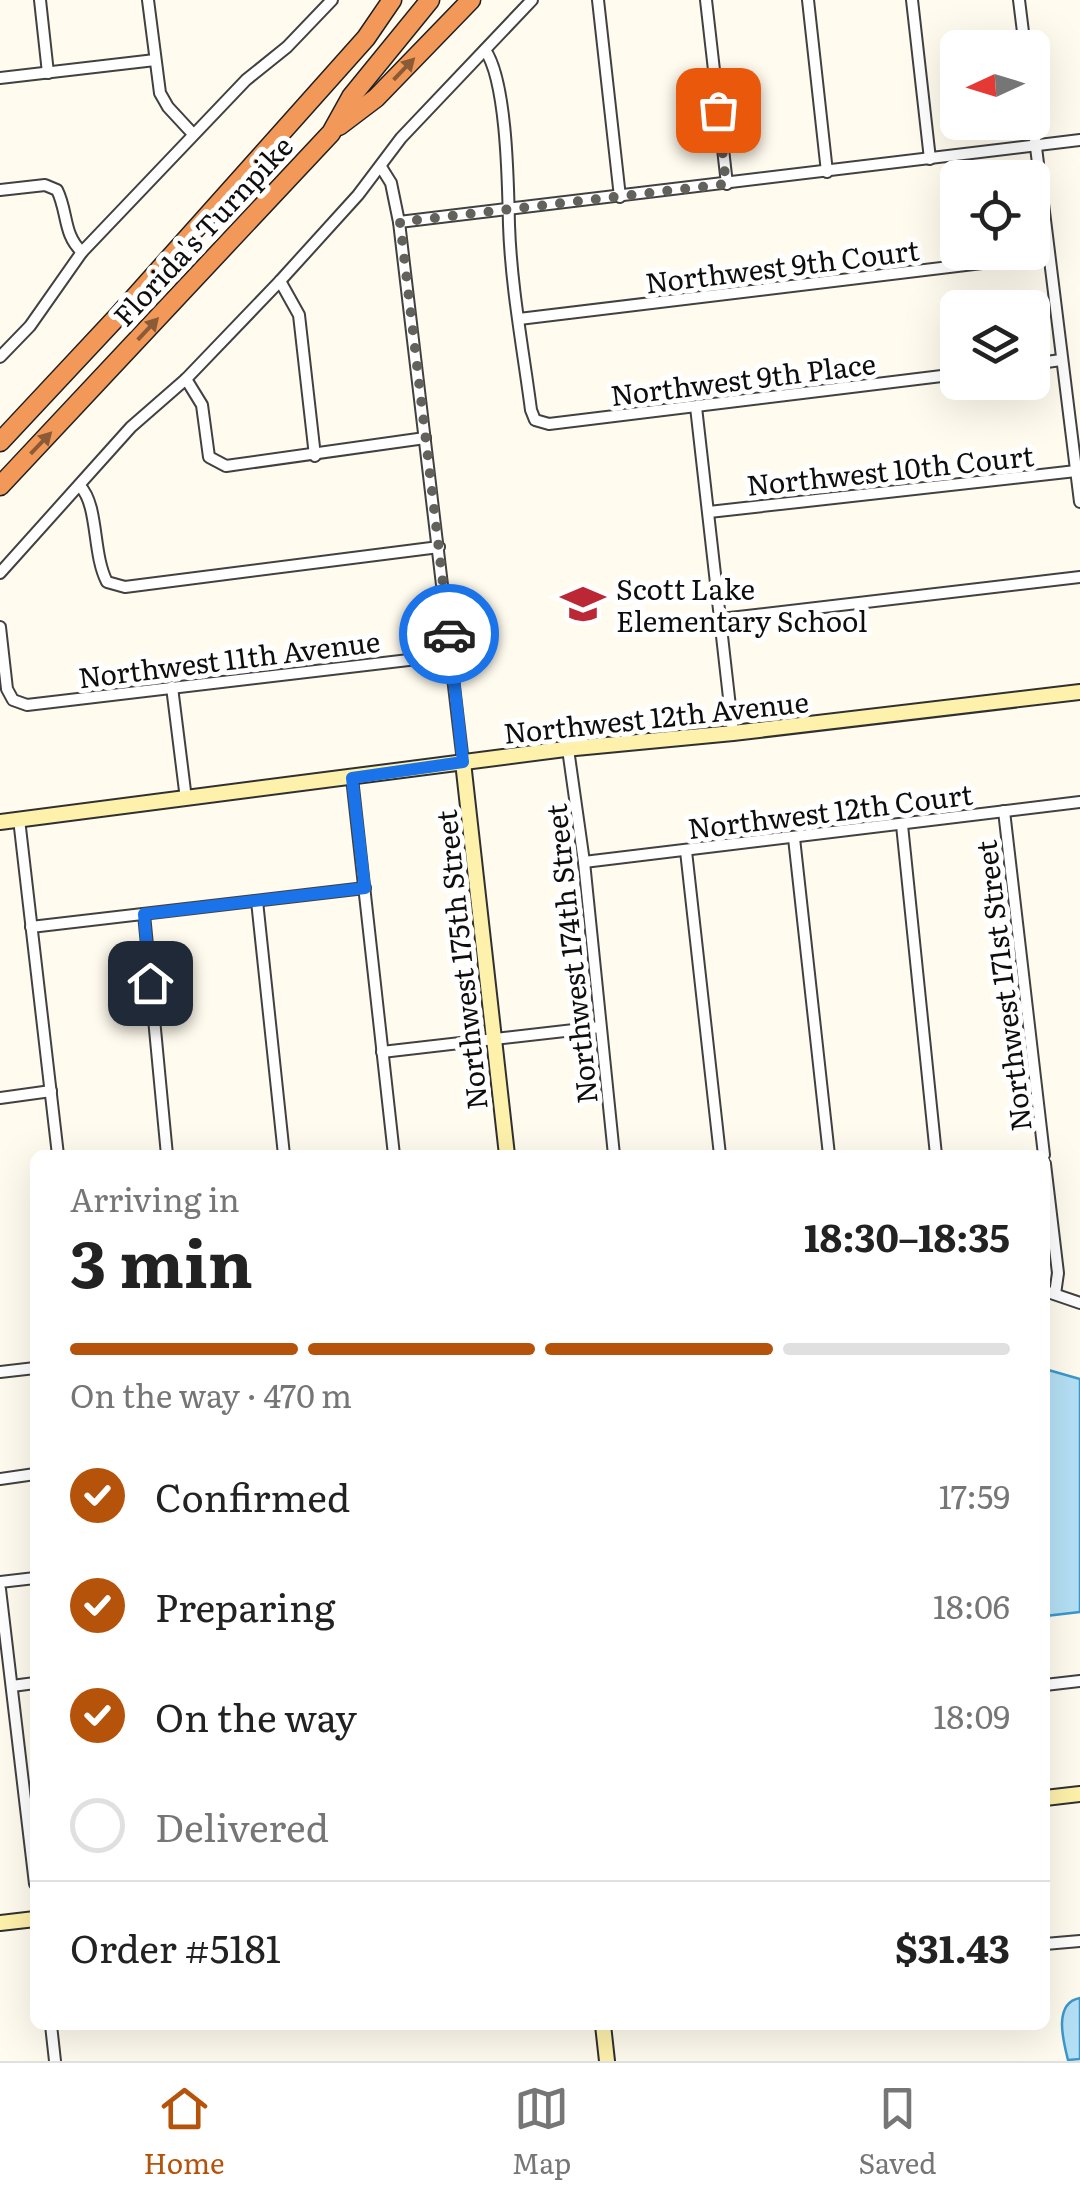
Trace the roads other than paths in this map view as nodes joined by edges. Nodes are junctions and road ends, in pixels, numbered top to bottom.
1 (40, 0) edge
2 (148, 0) edge
3 (332, 0) edge
4 (392, 0) edge
5 (402, 0) edge
6 (430, 0) edge
7 (471, 0) edge
8 (532, 0) edge
9 (598, 0) edge
10 (706, 0) edge
11 (808, 0) edge
12 (912, 0) edge
13 (1019, 0) edge
14 (1023, 30) edge
15 (366, 38) junction
16 (484, 50) junction
17 (155, 60) junction
18 (48, 73) junction
19 (0, 78) edge
20 (330, 132) junction
21 (193, 134) junction
22 (1035, 140) edge
23 (1080, 140) edge
24 (1036, 146) junction
25 (930, 159) junction
26 (1038, 160) edge
27 (382, 167) junction
28 (827, 172) junction
29 (726, 184) junction
30 (0, 190) edge
31 (620, 197) junction
32 (510, 210) junction
33 (400, 222) junction
34 (82, 252) junction
35 (1050, 263) edge
36 (940, 268) edge
37 (280, 282) junction
38 (520, 319) junction
39 (0, 357) edge
40 (1062, 360) junction
41 (1050, 362) edge
42 (940, 376) edge
43 (186, 379) junction
44 (696, 407) junction
45 (425, 438) junction
46 (0, 442) edge
47 (315, 456) junction
48 (1076, 470) junction
49 (0, 486) edge
50 (80, 486) junction
51 (1080, 502) edge
52 (709, 512) junction
53 (439, 547) junction
54 (0, 573) edge
55 (1080, 577) edge
56 (722, 620) junction
57 (0, 627) edge
58 (451, 654) junction
59 (172, 687) junction
60 (1080, 692) edge
61 (733, 734) junction
62 (568, 748) junction
63 (463, 762) junction
64 (352, 778) junction
65 (186, 799) junction
66 (1080, 802) edge
67 (1004, 811) junction
68 (19, 819) junction
69 (0, 822) edge
70 (902, 824) junction
71 (794, 838) junction
72 (686, 850) junction
73 (584, 862) junction
74 (365, 888) junction
75 (257, 901) junction
76 (144, 914) junction
77 (31, 928) junction
78 (600, 1027) junction
79 (496, 1040) junction
80 (382, 1052) junction
81 (51, 1091) junction
82 (0, 1098) edge
83 (57, 1150) edge
84 (167, 1150) edge
85 (283, 1150) edge
86 (393, 1150) edge
87 (507, 1150) edge
88 (613, 1150) edge
89 (719, 1150) edge
90 (829, 1150) edge
91 (935, 1150) edge
92 (1043, 1150) edge
93 (1050, 1206) edge
94 (1050, 1293) edge
95 (1080, 1303) edge
96 (30, 1369) edge
97 (0, 1372) edge
98 (30, 1475) edge
99 (0, 1478) edge
100 (30, 1579) edge
101 (0, 1586) edge
102 (3, 1646) edge
103 (1080, 1681) edge
104 (30, 1684) edge
105 (1050, 1684) edge
106 (12, 1686) junction
107 (1080, 1794) edge
108 (1050, 1797) edge
109 (30, 1841) edge
110 (30, 1919) edge
111 (0, 1922) edge
112 (1080, 1941) edge
113 (1050, 1944) edge
114 (52, 2030) edge
115 (604, 2030) edge
116 (55, 2061) edge
117 (607, 2061) edge

1 - 18 street
2 - 17 street
3 - 21 street
4 - 15 highway, Florida's Turnpike
5 - 15 highway
6 - 20 highway, Florida's Turnpike
20 -> 7 highway
8 - 16 street
9 - 31 street
10 - 29 street
11 - 28 street
12 - 25 street
13 - 14 street
15 - 46 highway, Florida's Turnpike
16 - 27 street
16 - 32 street
17 - 18 street
17 - 21 street
18 - 19 street
49 -> 20 highway, Florida's Turnpike
21 - 34 street
22 - 24 street
23 - 24 street
24 - 25 street
24 - 26 street
25 - 28 street
27 - 33 street, Northwest 175th Street
27 - 37 street
28 - 29 street
29 - 31 street
30 - 34 street
31 - 32 street
32 - 33 street
32 - 38 street
33 - 45 street, Northwest 175th Street
34 - 39 street
35 - 40 street
36 - 38 street, Northwest 9th Court
37 - 43 street
37 - 47 street
38 - 44 street, Northwest 9th Place
40 - 41 street
40 - 48 street
42 - 44 street, Northwest 9th Place
43 - 47 street
43 - 50 street
44 - 52 street
45 - 47 street
45 - 53 street, Northwest 175th Street
48 - 51 street
48 - 52 street, Northwest 10th Court
50 - 53 street
50 - 54 street
52 - 56 street
53 - 58 street, Northwest 175th Street
55 - 56 street
56 - 61 street
57 - 59 street, Northwest 11th Avenue
58 - 59 street, Northwest 11th Avenue
58 - 63 street, Northwest 175th Street
59 - 65 street
60 - 61 street, Northwest 12th Avenue
61 - 62 street, Northwest 12th Avenue
62 - 63 street, Northwest 12th Avenue
62 - 73 street, Northwest 174th Street
63 - 64 street, Northwest 12th Avenue
63 - 79 street, Northwest 175th Street
64 - 65 street, Northwest 12th Avenue
64 - 74 street
65 - 68 street, Northwest 12th Avenue
66 - 67 street, Northwest 12th Court
67 - 70 street, Northwest 12th Court
67 - 92 street, Northwest 171st Street
68 - 69 street, Northwest 12th Avenue
68 - 77 street
70 - 71 street, Northwest 12th Court
70 - 91 street
71 - 72 street, Northwest 12th Court
71 - 90 street
72 - 73 street, Northwest 12th Court
72 - 89 street
73 - 78 street, Northwest 174th Street
74 - 75 street
74 - 80 street
75 - 76 street
75 - 85 street
76 - 77 street
76 - 84 street
77 - 81 street
78 - 79 street
78 - 88 street, Northwest 174th Street
79 - 80 street
79 - 87 street, Northwest 175th Street
80 - 86 street
81 - 82 street
81 - 83 street
93 - 94 street, Northwest 171st Street
94 - 95 street
96 - 97 street
98 - 99 street
100 - 101 street
101 - 102 street
102 - 106 street
103 - 105 street
104 - 106 street
106 - 109 street
107 - 108 street
110 - 111 street
112 - 113 street
114 - 116 street
115 - 117 street

